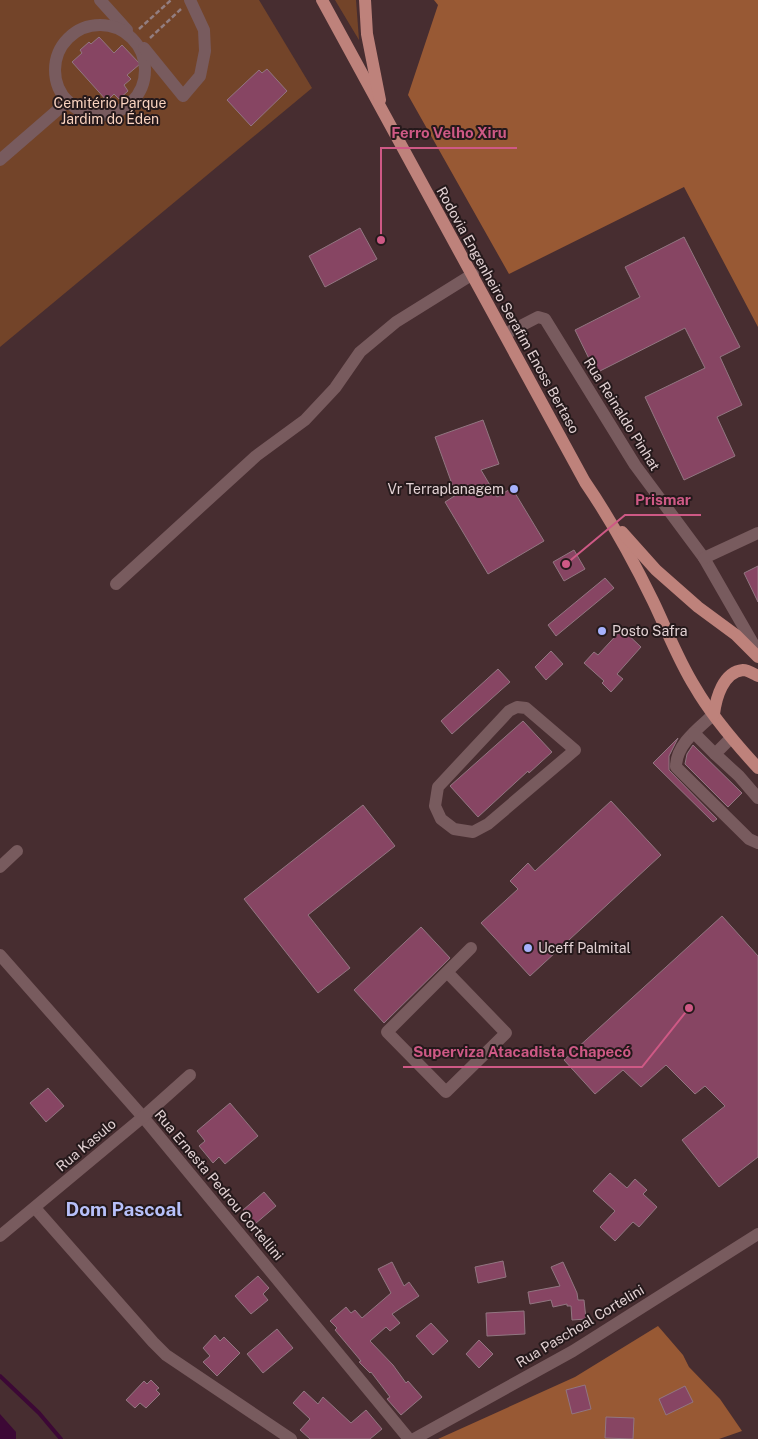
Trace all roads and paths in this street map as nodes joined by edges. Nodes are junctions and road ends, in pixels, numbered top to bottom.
1 (100, 0) edge
2 (171, 0) edge
3 (190, 0) edge
4 (322, 0) edge
5 (365, 0) edge
6 (136, 40) junction
7 (68, 102) junction
8 (384, 117) junction
9 (0, 160) edge
10 (472, 274) junction
11 (505, 334) junction
12 (608, 517) junction
13 (758, 533) edge
14 (704, 558) junction
15 (116, 584) dead end
16 (758, 652) edge
17 (758, 657) edge
18 (758, 676) edge
19 (714, 714) junction
20 (694, 733) junction
21 (731, 738) junction
22 (575, 750) joint
23 (715, 754) junction
24 (758, 768) edge
25 (758, 798) edge
26 (758, 843) edge
27 (17, 851) dead end
28 (0, 867) edge
29 (471, 948) dead end
30 (0, 955) edge
31 (447, 972) junction
32 (190, 1075) dead end
33 (143, 1117) junction
34 (35, 1208) junction
35 (758, 1234) edge
36 (0, 1236) edge
37 (291, 1439) edge
38 (409, 1439) edge
39 (414, 1439) edge

1 - 6 street
2 - 6 path
3 - 6 path
3 - 6 street
4 - 8 main road, Rodovia Engenheiro Serafim Enoss Bertaso
5 - 8 main road, Rodovia Engenheiro Serafim Enoss Bertaso
6 - 7 street
6 - 7 street
7 - 9 street
8 - 10 main road, Rodovia Engenheiro Serafim Enoss Bertaso
10 - 11 main road, Rodovia Engenheiro Serafim Enoss Bertaso
10 - 15 street
11 - 12 main road, Rodovia Engenheiro Serafim Enoss Bertaso
11 - 14 street, Rua Reinaldo Pinhat
12 - 17 main road, Rodovia Engenheiro Serafim Enoss Bertaso
12 - 19 main road, Rodovia Engenheiro Serafim Enoss Bertaso
13 - 14 street
14 - 16 street, Rua Reinaldo Pinhat
18 - 19 main road
19 - 20 street
19 - 21 main road, Rodovia Engenheiro Serafim Enoss Bertaso
20 - 23 street
20 - 26 street
21 - 23 street
21 - 24 main road, Rodovia Engenheiro Serafim Enoss Bertaso
22 - 22 street
23 - 25 street
27 - 28 street
29 - 31 street
30 - 33 street, Rua Ernesta Pedrou Cortellini
31 - 31 street
32 - 33 street, Rua Kasulo
33 - 34 street, Rua Kasulo
33 - 38 street, Rua Ernesta Pedrou Cortellini
34 - 36 street, Rua Kasulo
34 - 37 street
35 - 39 street, Rua Paschoal Cortelini

